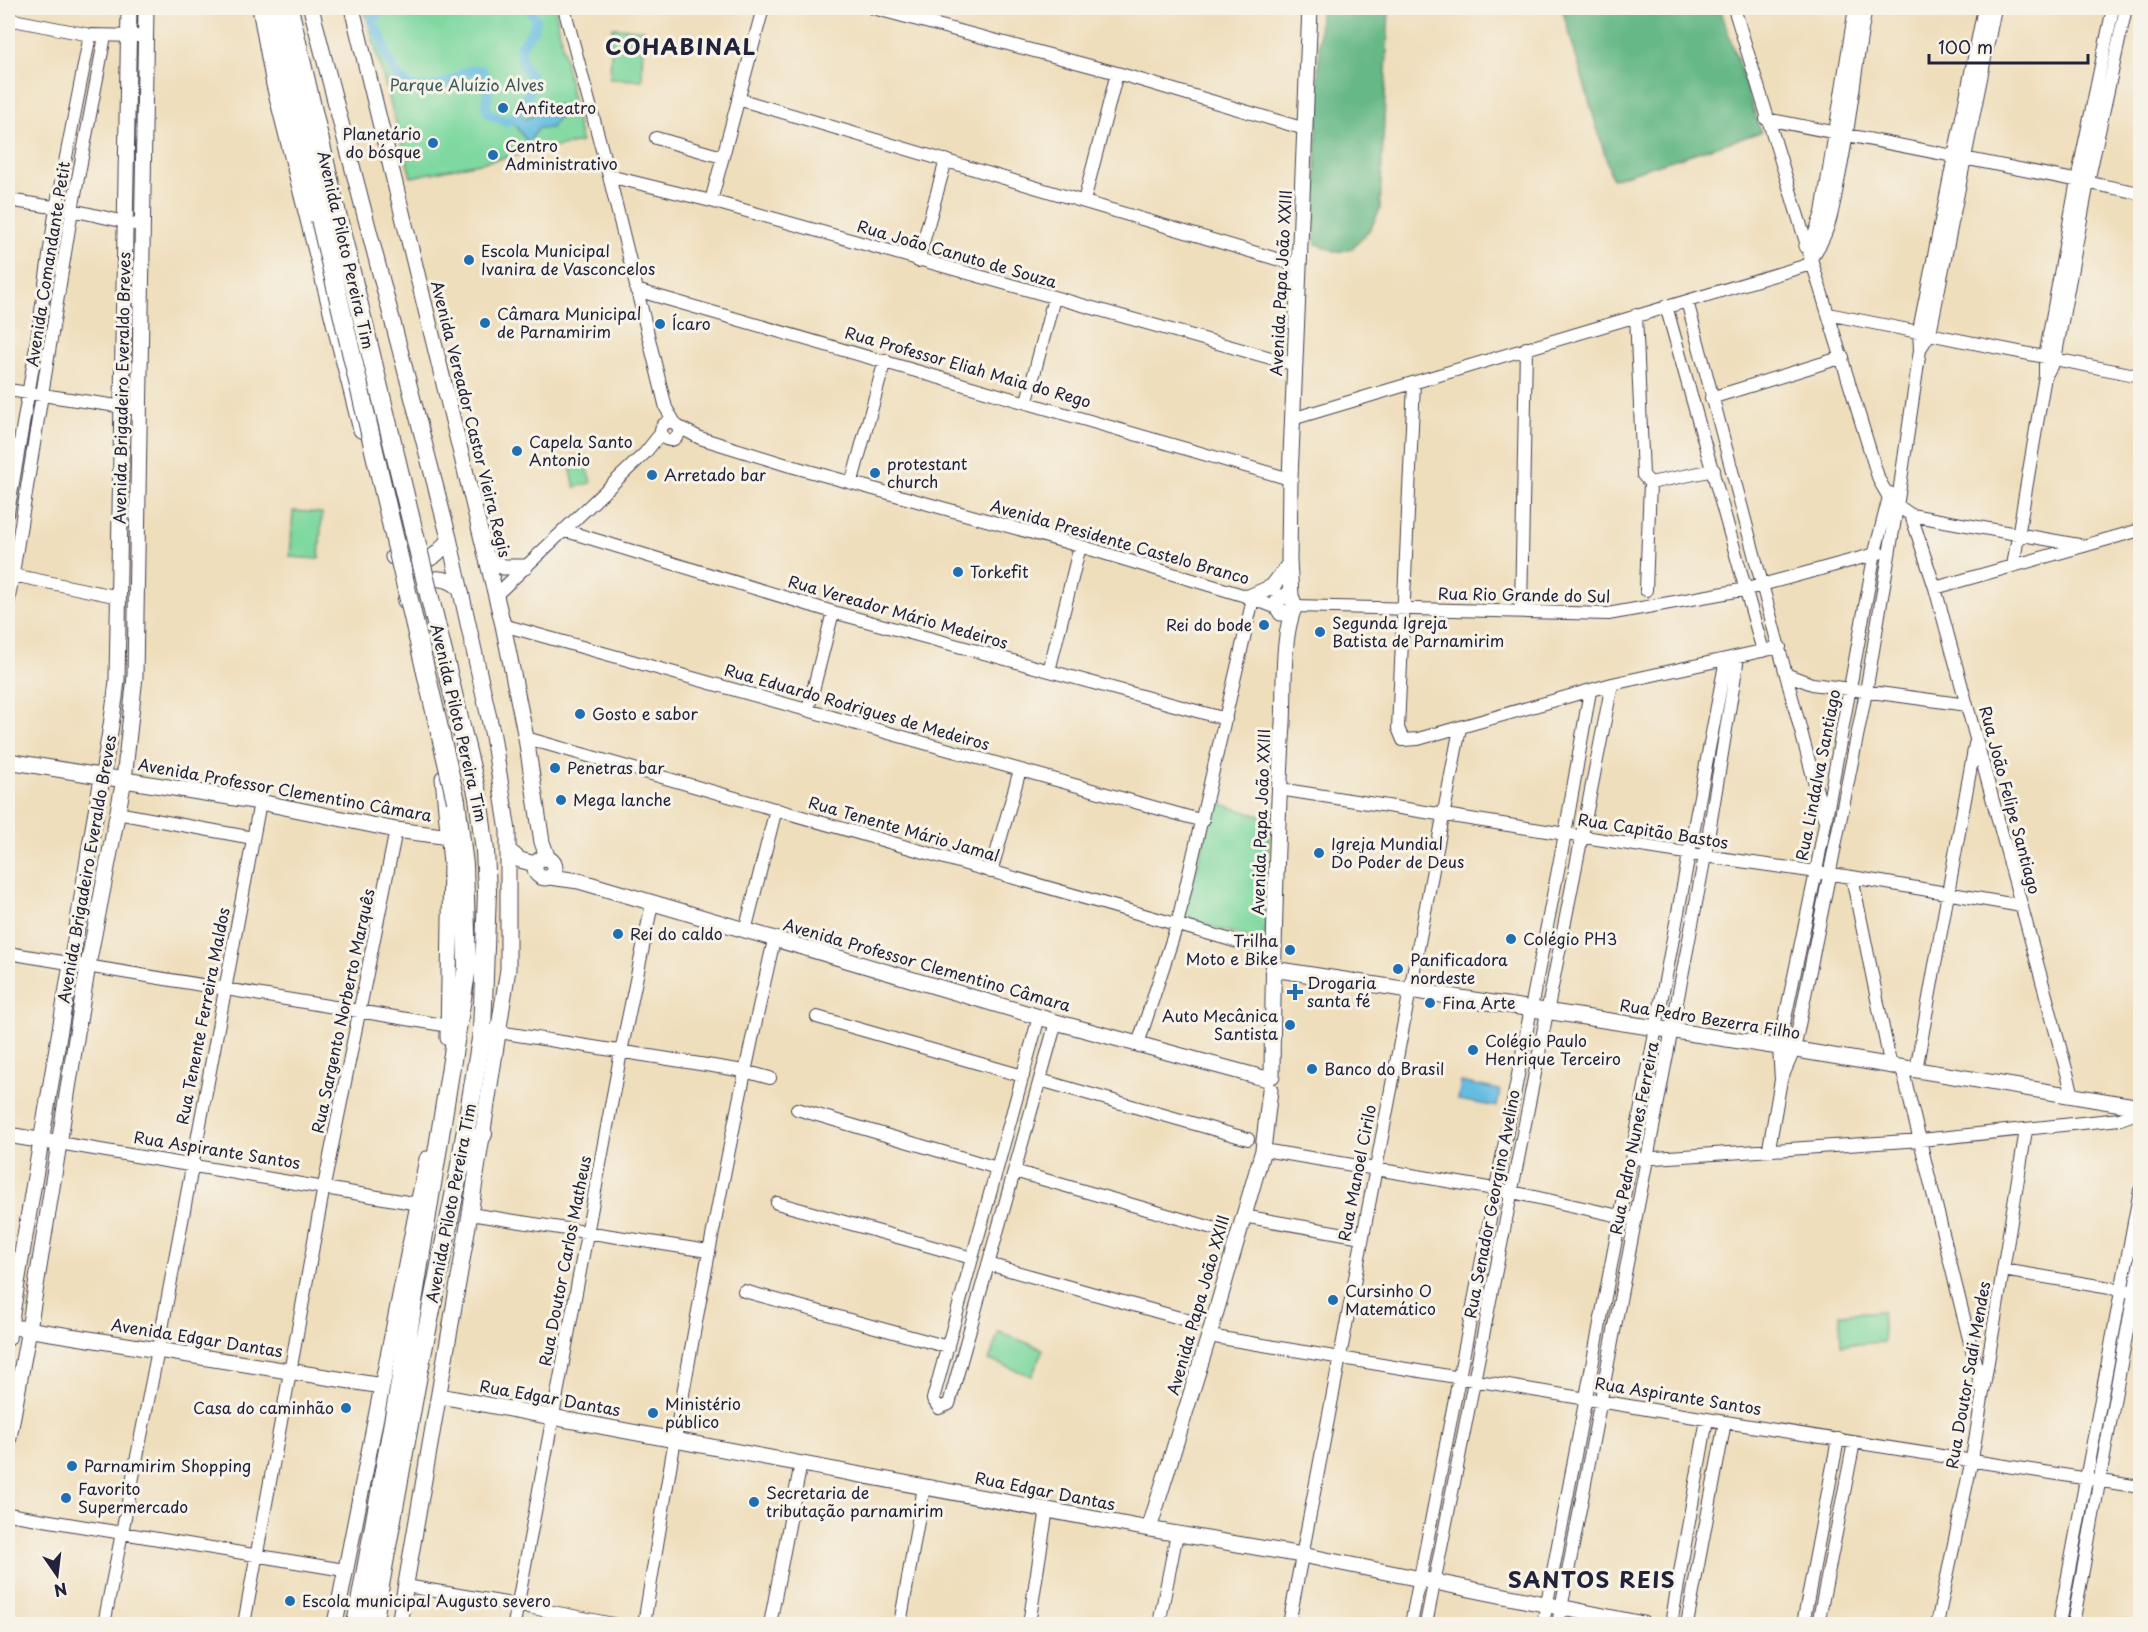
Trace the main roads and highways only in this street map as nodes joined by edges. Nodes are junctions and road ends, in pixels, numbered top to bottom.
1 (129, 8) edge
2 (146, 8) edge
3 (260, 8) edge
4 (271, 8) edge
5 (289, 8) edge
6 (311, 8) edge
7 (352, 8) edge
8 (1310, 8) edge
9 (329, 216) junction
10 (449, 538) junction
11 (486, 556) junction
12 (393, 557) junction
13 (1288, 564) junction
14 (525, 567) road end
15 (460, 588) junction
16 (1251, 598) road end
17 (405, 602) junction
18 (8, 761) edge
19 (101, 777) junction
20 (124, 780) junction
21 (450, 837) junction
22 (508, 850) junction
23 (544, 866) junction
24 (508, 897) junction
25 (1273, 969) junction
26 (1270, 1081) junction
27 (2140, 1107) edge
28 (483, 1134) junction
29 (8, 1135) edge
30 (41, 1140) junction
31 (59, 1143) junction
32 (459, 1171) junction
33 (29, 1329) junction
34 (8, 1330) edge
35 (382, 1386) junction
36 (440, 1396) junction
37 (8, 1443) edge
38 (1149, 1529) junction
39 (335, 1624) edge
40 (356, 1624) edge
41 (373, 1624) edge
42 (399, 1624) edge
43 (1643, 1624) edge

1 - 19 main road, Avenida Brigadeiro Everaldo Breves
2 - 20 main road, Avenida Brigadeiro Everaldo Breves
3 - 12 main road
4 - 9 highway, Avenida Piloto Pereira Tim
5 - 9 highway, Avenida Piloto Pereira Tim
6 - 10 main road
7 - 11 main road, Avenida Vereador Castor Vieira Regis
8 - 13 main road, Avenida Papa João XXIII
9 - 32 highway, Avenida Piloto Pereira Tim, bridge
9 - 40 highway, Avenida Piloto Pereira Tim, bridge
10 - 12 main road
10 - 15 main road
11 - 14 main road
11 - 23 main road, Avenida Vereador Castor Vieira Regis
12 - 17 main road
13 - 16 main road
13 - 25 main road, Avenida Papa João XXIII
15 - 17 main road
15 - 22 main road
17 - 21 main road
18 - 19 main road, Avenida Professor Clementino Câmara
19 - 20 main road, Avenida Professor Clementino Câmara
19 - 30 main road, Avenida Brigadeiro Everaldo Breves
20 - 21 main road, Avenida Professor Clementino Câmara
20 - 31 main road, Avenida Brigadeiro Everaldo Breves
21 - 35 main road
22 - 23 main road, Avenida Professor Clementino Câmara
22 - 24 main road
23 - 24 main road
23 - 26 main road, Avenida Professor Clementino Câmara
24 - 28 main road
25 - 26 main road, Avenida Papa João XXIII
25 - 27 main road, Rua Pedro Bezerra Filho
26 - 38 main road, Avenida Papa João XXIII
28 - 32 highway
28 - 36 main road
29 - 30 main road, Rua Aspirante Santos
30 - 31 main road, Rua Aspirante Santos
30 - 34 main road, Avenida Brigadeiro Everaldo Breves
31 - 33 main road, Avenida Brigadeiro Everaldo Breves
32 - 41 highway, Avenida Piloto Pereira Tim
33 - 34 main road, Avenida Edgar Dantas
33 - 35 main road, Avenida Edgar Dantas
33 - 37 main road, Avenida Brigadeiro Everaldo Breves
35 - 39 main road
36 - 38 main road, Rua Edgar Dantas
36 - 42 main road
38 - 43 main road, Rua Edgar Dantas

